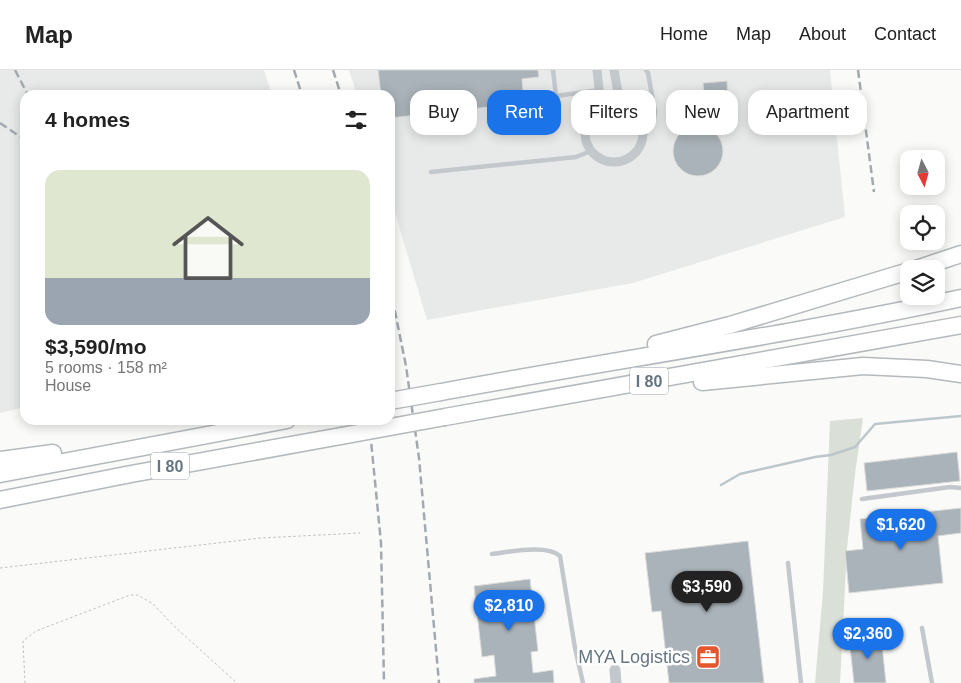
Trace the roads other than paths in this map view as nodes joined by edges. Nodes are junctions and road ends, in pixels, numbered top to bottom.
1 (553, 70) edge
2 (597, 70) edge
3 (614, 70) edge
4 (646, 70) edge
5 (599, 90) edge
6 (618, 90) edge
7 (651, 90) edge
8 (571, 94) edge
9 (585, 135) edge
10 (643, 135) edge
11 (591, 151) junction
12 (431, 172) dead end
13 (961, 254) edge
14 (943, 260) edge
15 (900, 274) edge
16 (961, 298) edge
17 (961, 325) edge
18 (546, 372) junction
19 (961, 374) edge
20 (395, 400) edge
21 (482, 411) junction
22 (249, 425) edge
23 (259, 425) edge
24 (0, 460) edge
25 (0, 474) edge
26 (961, 488) edge
27 (862, 499) dead end
28 (0, 500) edge
29 (492, 554) dead end
30 (788, 563) dead end
31 (922, 628) dead end
32 (615, 670) dead end
33 (583, 683) edge
34 (616, 683) edge
35 (801, 683) edge
36 (932, 683) edge

1 - 8 lane
2 - 5 street
3 - 6 street
4 - 7 lane
9 - 11 street
10 - 11 street
11 - 12 lane
13 - 14 highway
15 - 18 highway
16 - 18 highway, I 80
17 - 21 highway, I 80
18 - 20 highway, I 80, bridge
19 - 21 highway
21 - 28 highway, I 80, bridge
22 - 24 highway
23 - 25 highway, I 80
26 - 27 lane
29 - 33 lane
30 - 35 lane
31 - 36 lane
32 - 34 street

